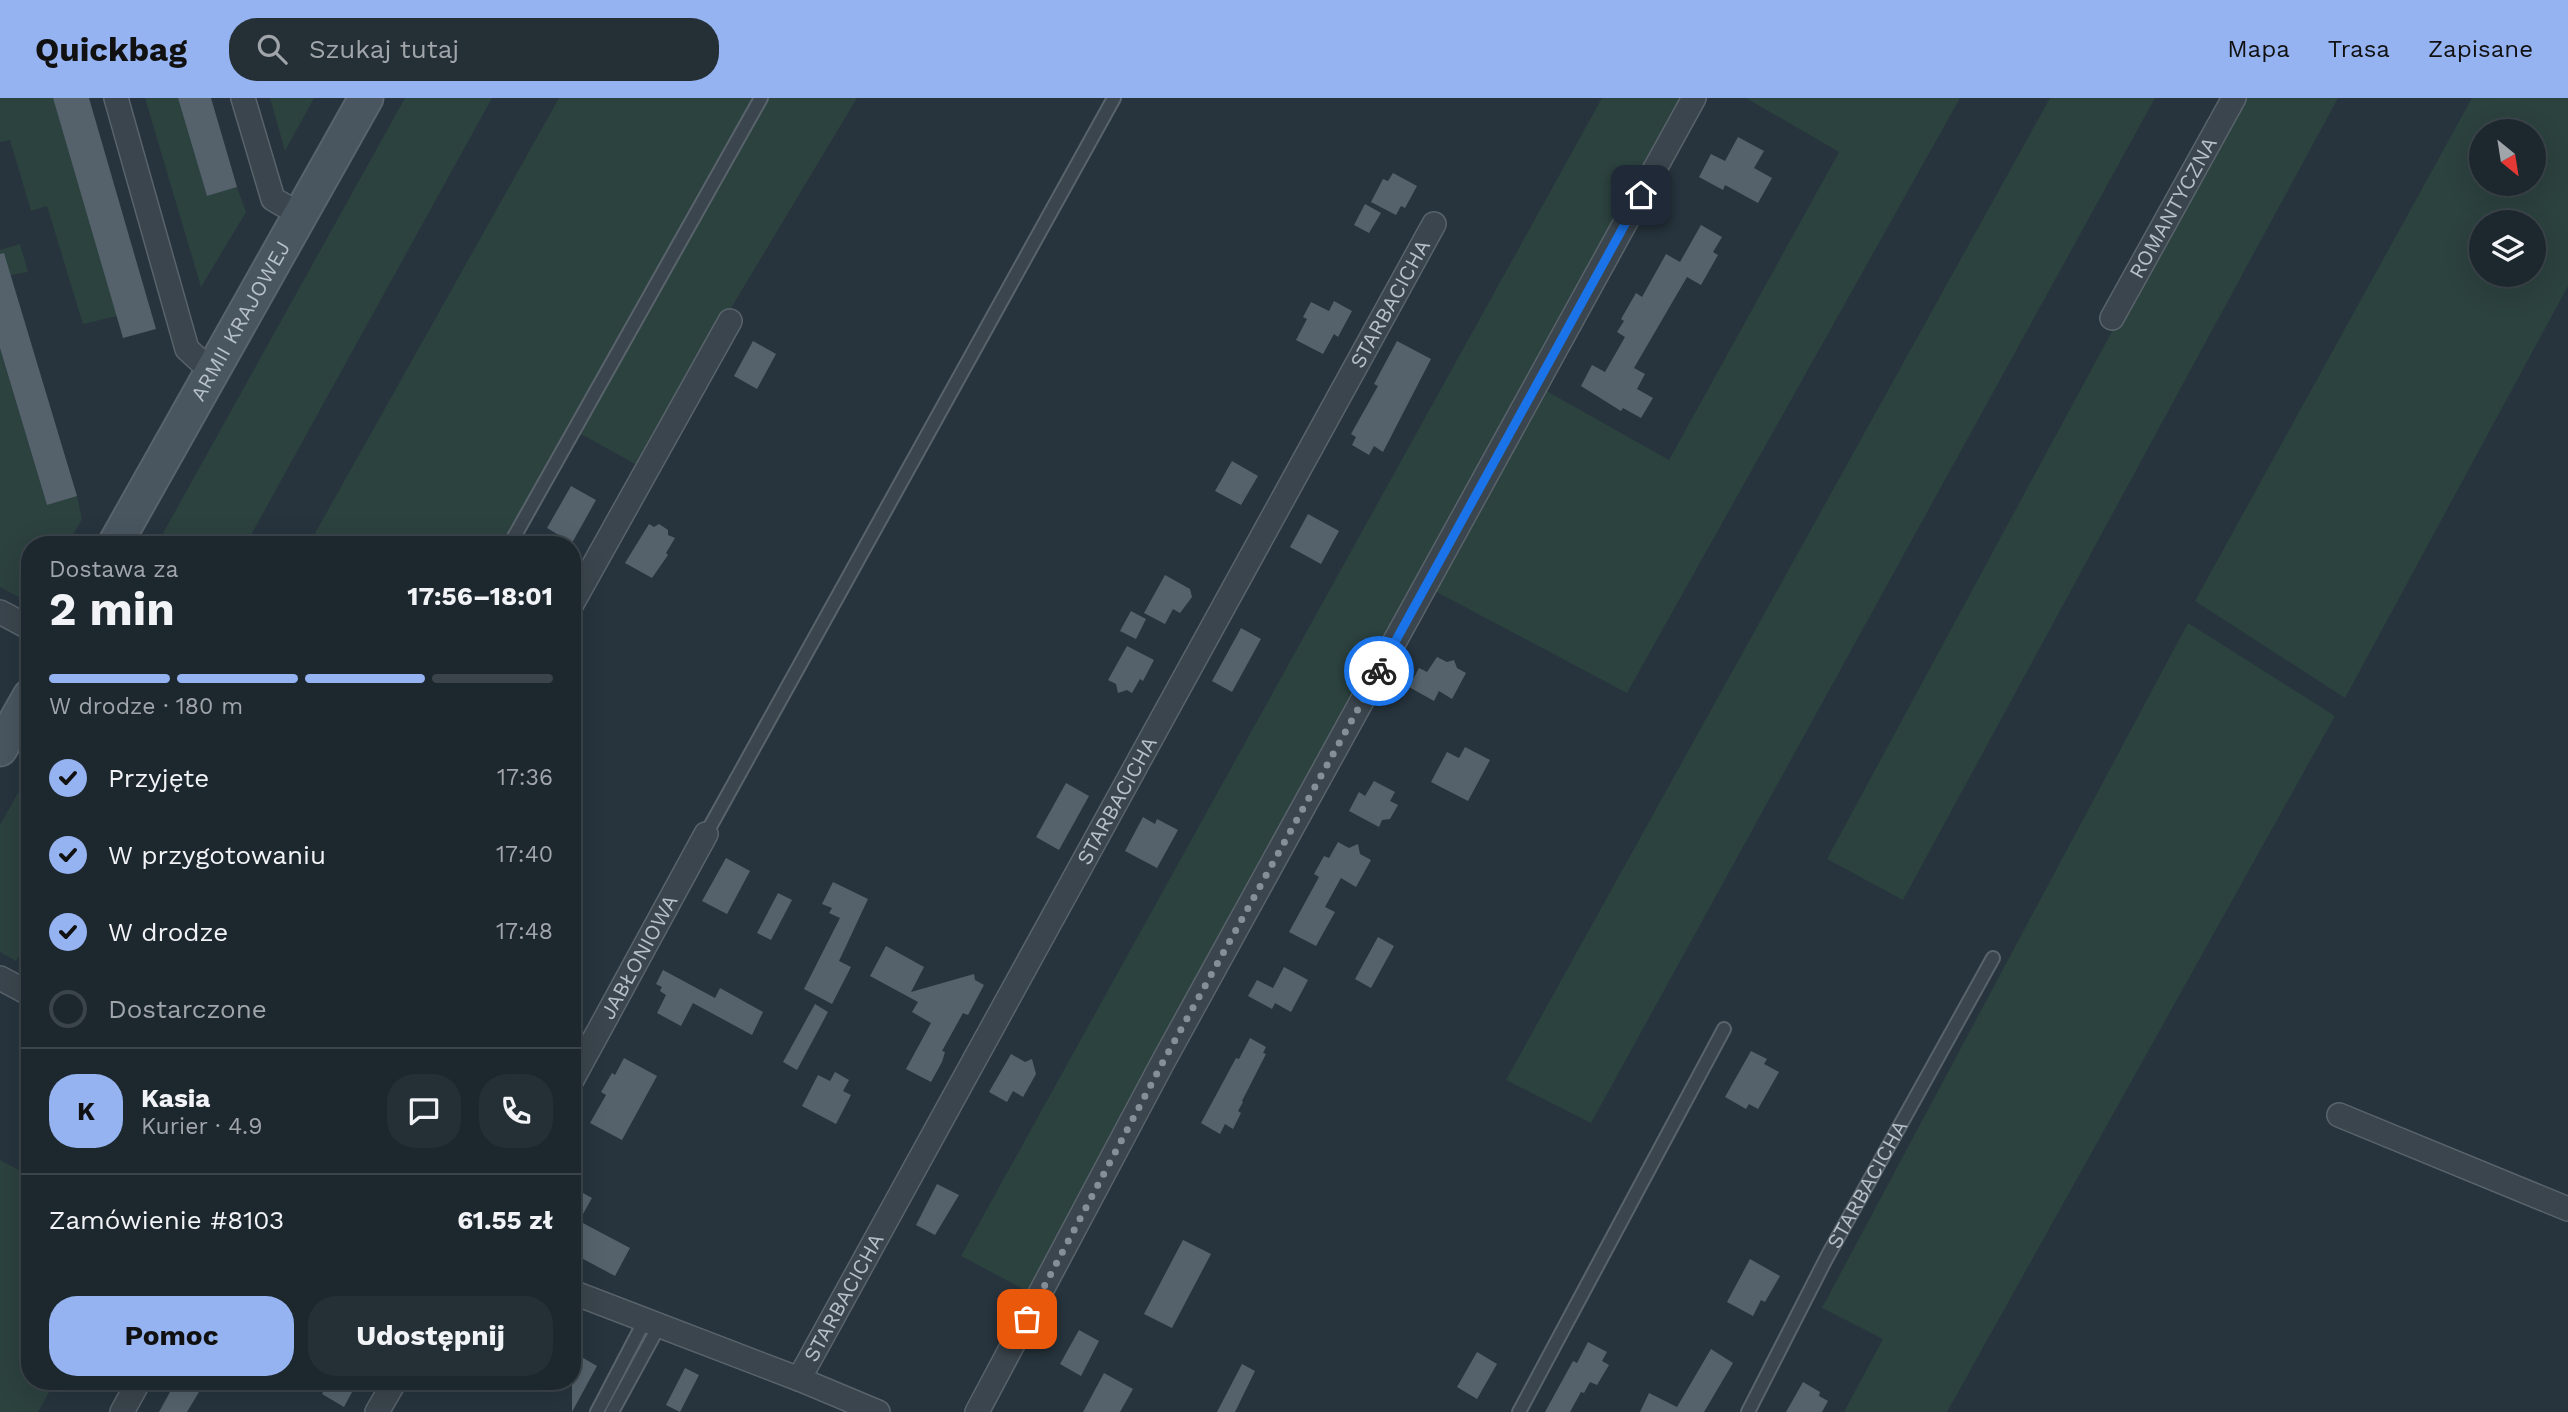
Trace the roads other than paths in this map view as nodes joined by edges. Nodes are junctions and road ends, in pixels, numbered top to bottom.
1 (116, 98) edge
2 (243, 98) edge
3 (366, 98) edge
4 (761, 98) edge
5 (1114, 98) edge
6 (1694, 98) edge
7 (2234, 98) edge
8 (299, 215) junction
9 (1434, 224) dead end
10 (2112, 318) dead end
11 (730, 321) dead end
12 (212, 371) junction
13 (119, 536) edge
14 (515, 536) edge
15 (581, 588) edge
16 (0, 612) edge
17 (21, 623) edge
18 (21, 712) edge
19 (0, 749) edge
20 (706, 834) joint
21 (1993, 958) dead end
22 (0, 978) edge
23 (21, 990) edge
24 (1724, 1029) dead end
25 (581, 1063) edge
26 (2339, 1115) dead end
27 (2568, 1209) edge
28 (581, 1295) edge
29 (652, 1323) junction
30 (799, 1379) junction
31 (134, 1390) edge
32 (389, 1390) edge
33 (122, 1412) edge
34 (377, 1412) edge
35 (597, 1412) edge
36 (612, 1412) edge
37 (878, 1412) edge
38 (977, 1412) edge
39 (1518, 1412) edge
40 (1748, 1412) edge

1 - 12 street
2 - 8 street
3 - 8 street, ARMII KRAJOWEJ
4 - 14 lane
5 - 20 lane
6 - 38 street
7 - 10 street, ROMANTYCZNA
8 - 12 street, ARMII KRAJOWEJ
9 - 30 street, STARBACICHA
11 - 15 street
12 - 13 street, ARMII KRAJOWEJ
16 - 17 street
18 - 19 street
20 - 25 street, JABŁONIOWA
21 - 40 lane, STARBACICHA
22 - 23 street
24 - 39 lane
26 - 27 street
28 - 29 street, STARBACICHA
29 - 30 street, STARBACICHA
29 - 35 lane
29 - 36 lane
30 - 37 street, STARBACICHA
31 - 33 street
32 - 34 street

